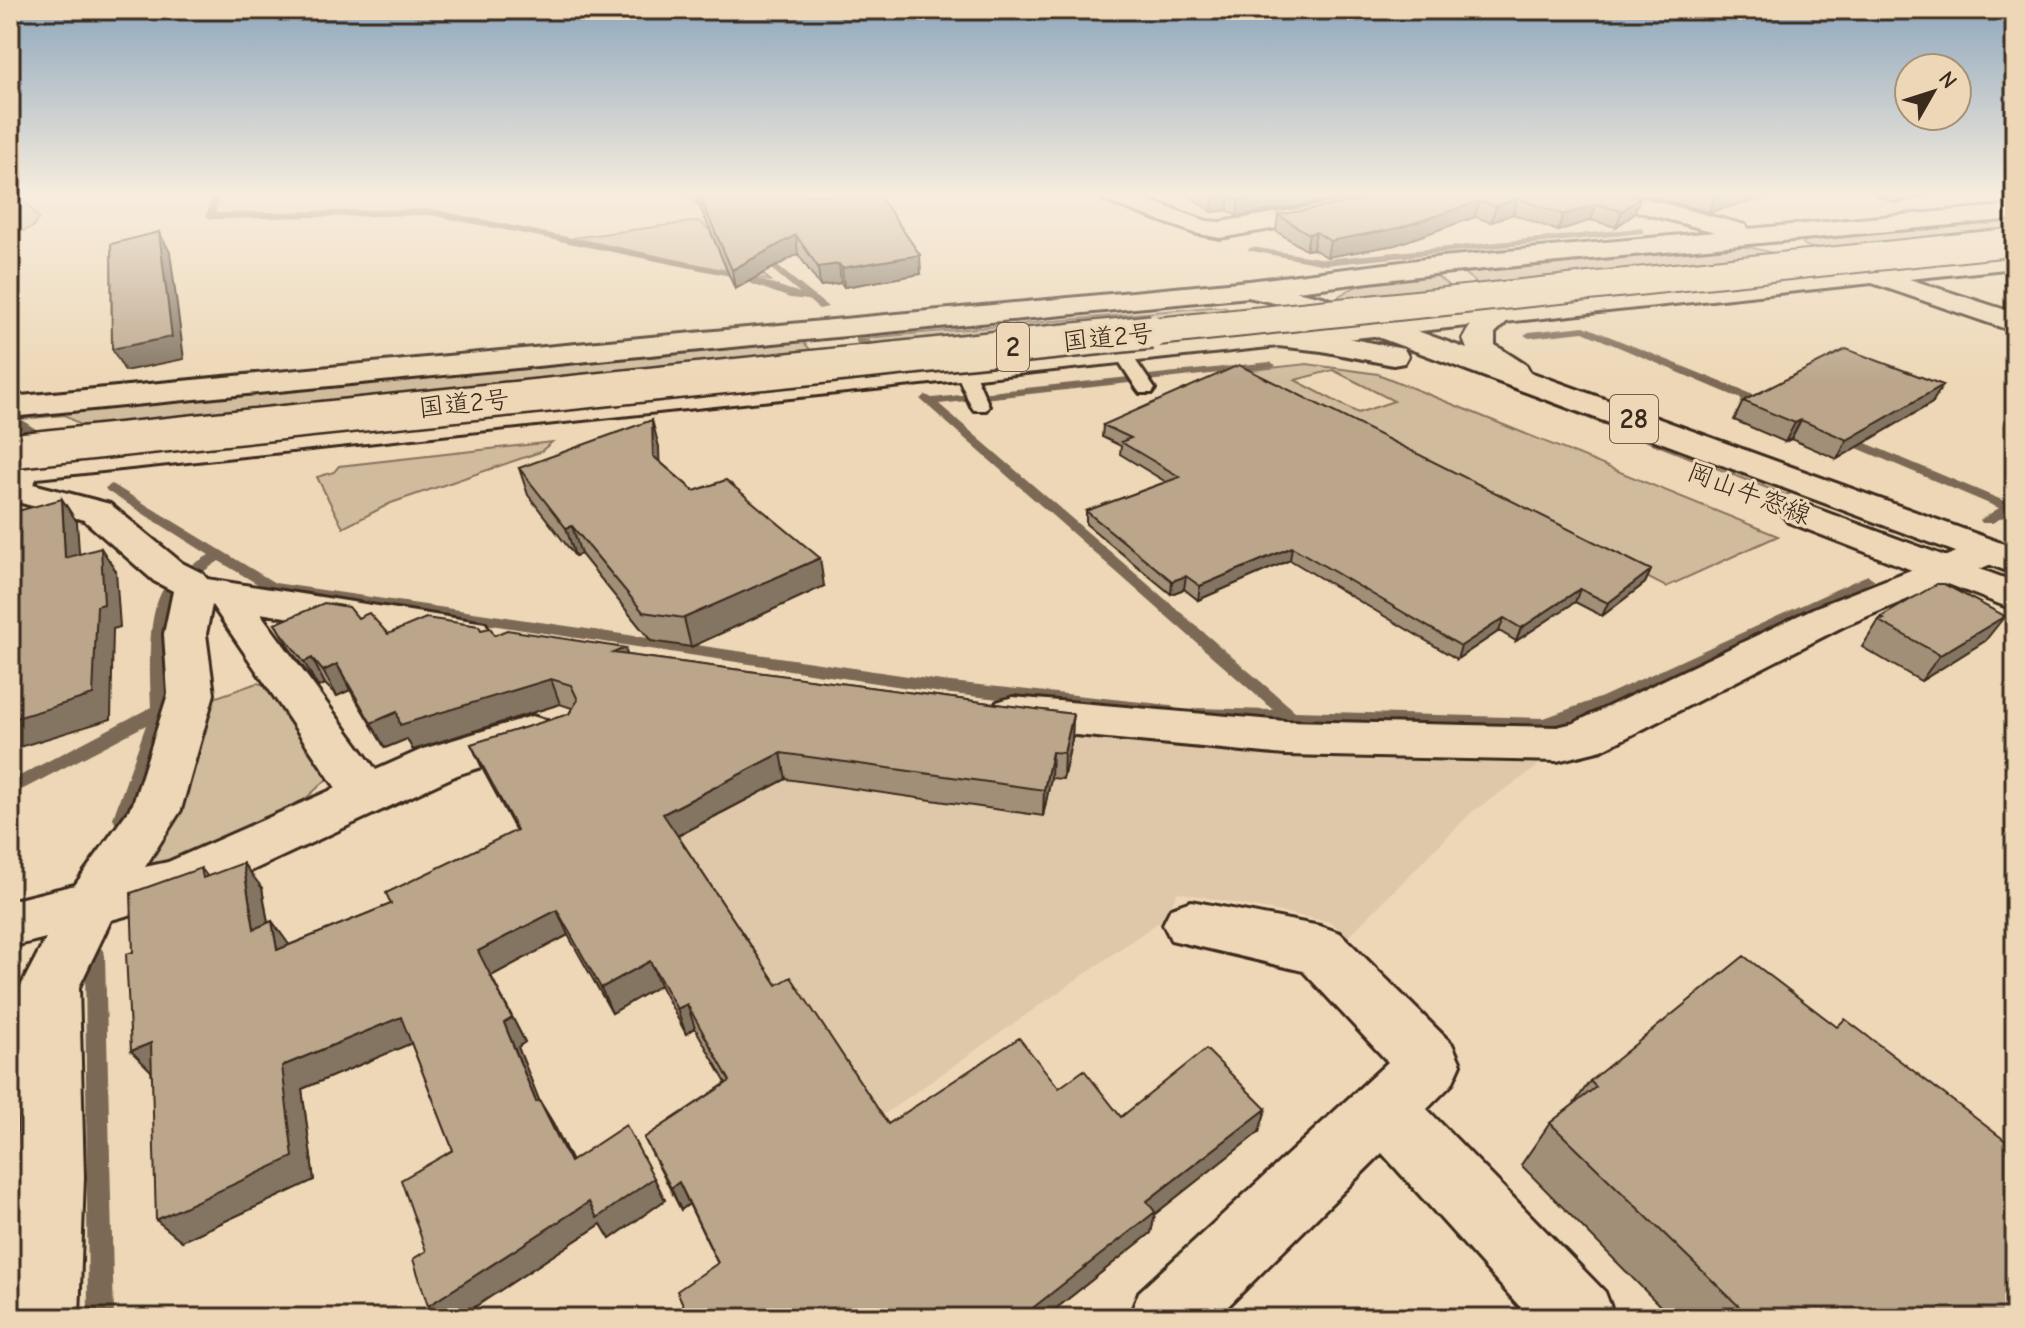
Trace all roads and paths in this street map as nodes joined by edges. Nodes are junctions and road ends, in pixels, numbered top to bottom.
1 (1591, 257) edge
2 (1814, 257) edge
3 (1879, 257) edge
4 (2015, 260) edge
5 (1871, 276) junction
6 (1321, 290) junction
7 (1502, 313) junction
8 (2015, 323) edge
9 (817, 329) junction
10 (1365, 329) junction
11 (1280, 339) junction
12 (1407, 359) junction
13 (874, 382) junction
14 (1538, 384) junction
15 (10, 407) edge
16 (15, 463) edge
17 (1895, 534) junction
18 (2001, 557) edge
19 (1945, 570) junction
20 (198, 587) junction
21 (2015, 597) edge
22 (507, 638) edge
23 (979, 708) edge
24 (561, 724) edge
25 (367, 795) junction
26 (93, 902) junction
27 (10, 924) edge
28 (1191, 924) dead end
29 (1384, 1109) junction
30 (30, 1186) edge
31 (43, 1318) edge
32 (1165, 1318) edge
33 (1579, 1318) edge

1 - 6 main road
2 - 5 main road
3 - 16 main road, 国道2号 / 2, bridge
4 - 5 main road
5 - 7 main road
5 - 8 main road
6 - 9 main road, 岡山牛窓線 / 28
6 - 10 main road, 岡山牛窓線 / 28
7 - 10 main road
7 - 14 main road
9 - 13 main road
9 - 15 main road, 岡山牛窓線
10 - 11 main road
10 - 12 main road, 岡山牛窓線 / 28
10 - 14 main road, 岡山牛窓線 / 28
11 - 12 main road
11 - 13 main road
12 - 17 main road, 岡山牛窓線 / 28
13 - 16 main road
14 - 17 main road, 岡山牛窓線 / 28
16 - 20 main road
17 - 18 main road, 岡山牛窓線 / 28
17 - 19 main road, 岡山牛窓線 / 28
18 - 19 main road
19 - 21 main road, 岡山牛窓線 / 28
19 - 23 main road
20 - 22 main road
20 - 25 main road
20 - 26 main road
24 - 25 main road
25 - 26 main road
26 - 27 main road
26 - 30 main road
28 - 29 main road
29 - 32 main road
29 - 33 main road
30 - 31 main road

